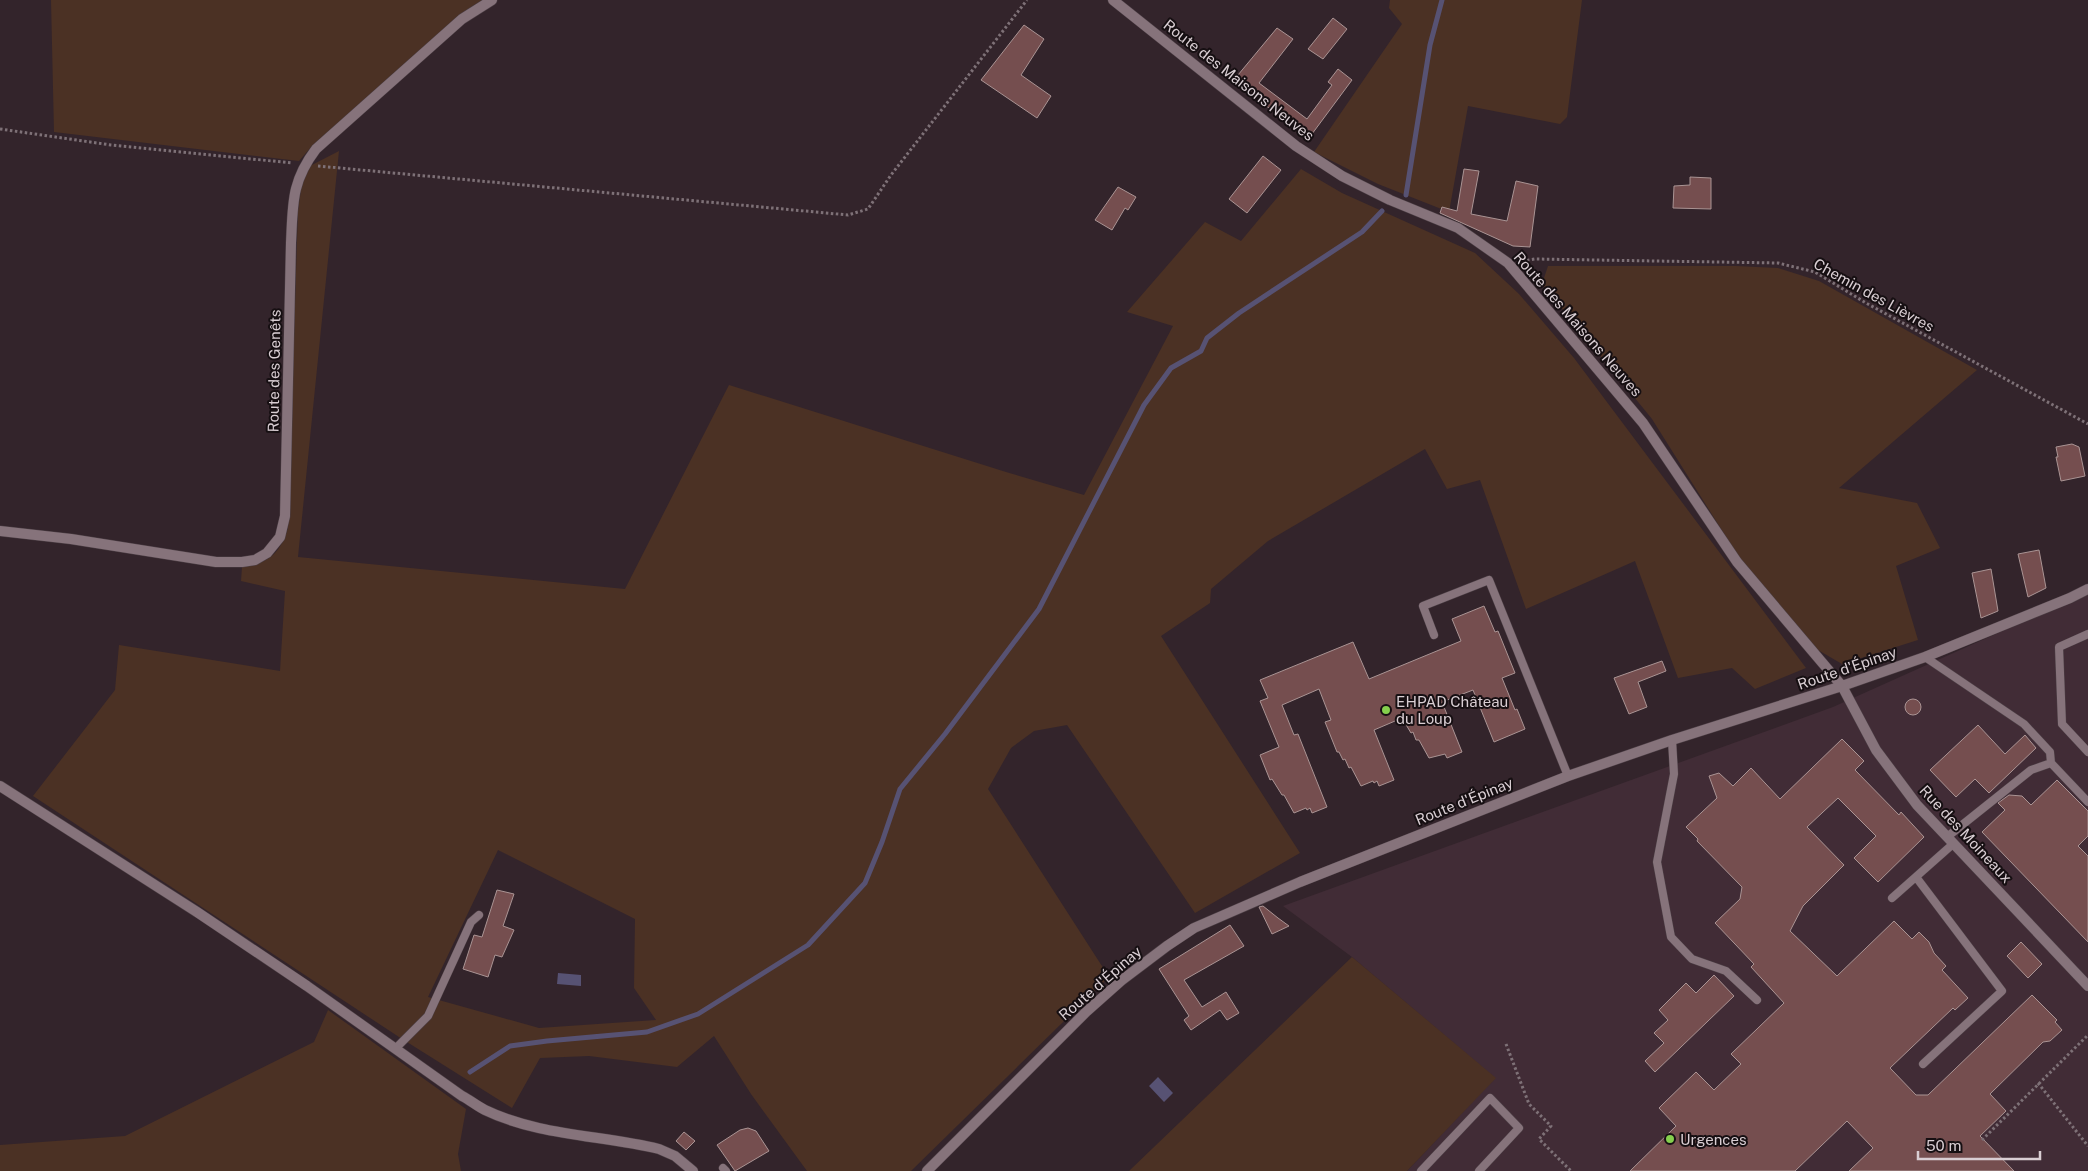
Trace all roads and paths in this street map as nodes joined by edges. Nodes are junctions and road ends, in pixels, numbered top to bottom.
1 (492, 0) edge
2 (1027, 0) edge
3 (1113, 0) edge
4 (0, 129) edge
5 (304, 165) junction
6 (1508, 263) junction
7 (2088, 424) edge
8 (0, 531) edge
9 (2088, 589) edge
10 (2088, 634) edge
11 (1434, 635) dead end
12 (1925, 657) junction
13 (1842, 686) junction
14 (1672, 740) junction
15 (2088, 752) edge
16 (2051, 763) junction
17 (1568, 776) junction
18 (0, 786) edge
19 (2088, 802) edge
20 (1950, 840) junction
21 (1916, 877) junction
22 (1892, 898) dead end
23 (478, 914) dead end
24 (2088, 986) edge
25 (1757, 1000) dead end
26 (2088, 1035) edge
27 (1506, 1044) dead end
28 (396, 1048) junction
29 (1923, 1064) dead end
30 (2038, 1083) junction
31 (1982, 1140) dead end
32 (2088, 1146) edge
33 (693, 1171) edge
34 (927, 1171) edge
35 (1421, 1171) edge
36 (1479, 1171) edge
37 (1571, 1171) edge

1 - 5 street, Route des Genêts
2 - 5 path
3 - 6 street, Route des Maisons Neuves
4 - 5 path
5 - 8 street, Route des Genêts
6 - 7 path, Chemin des Lièvres
6 - 13 street, Route des Maisons Neuves
9 - 12 street, Route d'Épinay
10 - 15 lane
11 - 17 lane
12 - 13 street, Route d'Épinay
12 - 16 lane
13 - 14 street, Route d'Épinay
13 - 20 street, Rue des Moineaux
14 - 17 street, Route d'Épinay
14 - 25 lane
16 - 19 lane
16 - 20 lane
17 - 34 street, Route d'Épinay
18 - 28 street
20 - 21 lane
20 - 24 street, Rue des Moineaux
21 - 22 lane
21 - 29 lane
23 - 28 lane
26 - 30 path
27 - 37 path
28 - 33 street
30 - 31 path
30 - 32 path
35 - 36 lane

